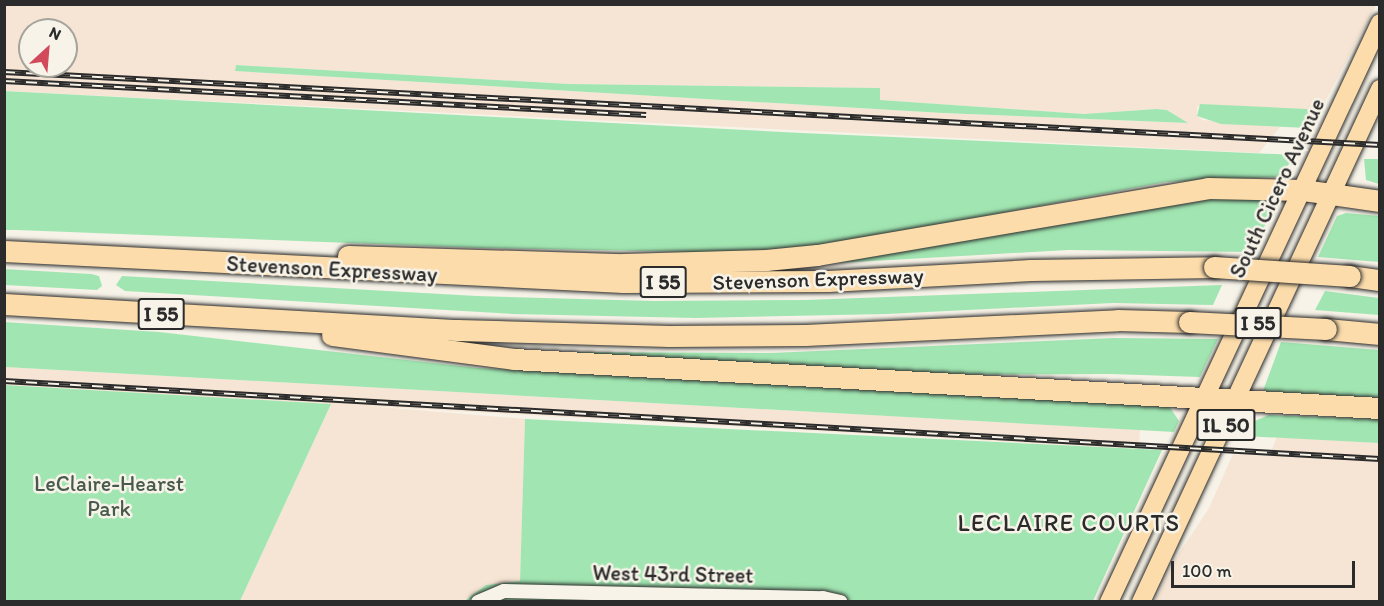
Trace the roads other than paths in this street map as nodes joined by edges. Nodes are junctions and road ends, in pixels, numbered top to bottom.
1 (1380, 23) edge
2 (1380, 88) edge
3 (1303, 190) junction
4 (1333, 194) junction
5 (1380, 201) edge
6 (4, 251) edge
7 (203, 263) junction
8 (1380, 280) edge
9 (4, 304) edge
10 (215, 317) junction
11 (1380, 334) edge
12 (1207, 395) junction
13 (1239, 398) junction
14 (1380, 408) edge
15 (478, 602) edge
16 (842, 602) edge
17 (1109, 602) edge
18 (1141, 602) edge

1 - 3 main road, South Cicero Avenue / IL 50
2 - 4 main road, IL 50
3 - 4 highway
3 - 7 highway
3 - 12 main road, South Cicero Avenue / IL 50
4 - 5 highway
4 - 13 main road, IL 50
6 - 7 highway, Stevenson Expressway / I 55
7 - 8 highway, Stevenson Expressway / I 55, bridge
9 - 10 highway, I 55
10 - 11 highway, I 55, bridge
10 - 12 highway
12 - 13 highway
12 - 17 main road, South Cicero Avenue / IL 50
13 - 14 highway
13 - 18 main road, IL 50
15 - 16 street, West 43rd Street

